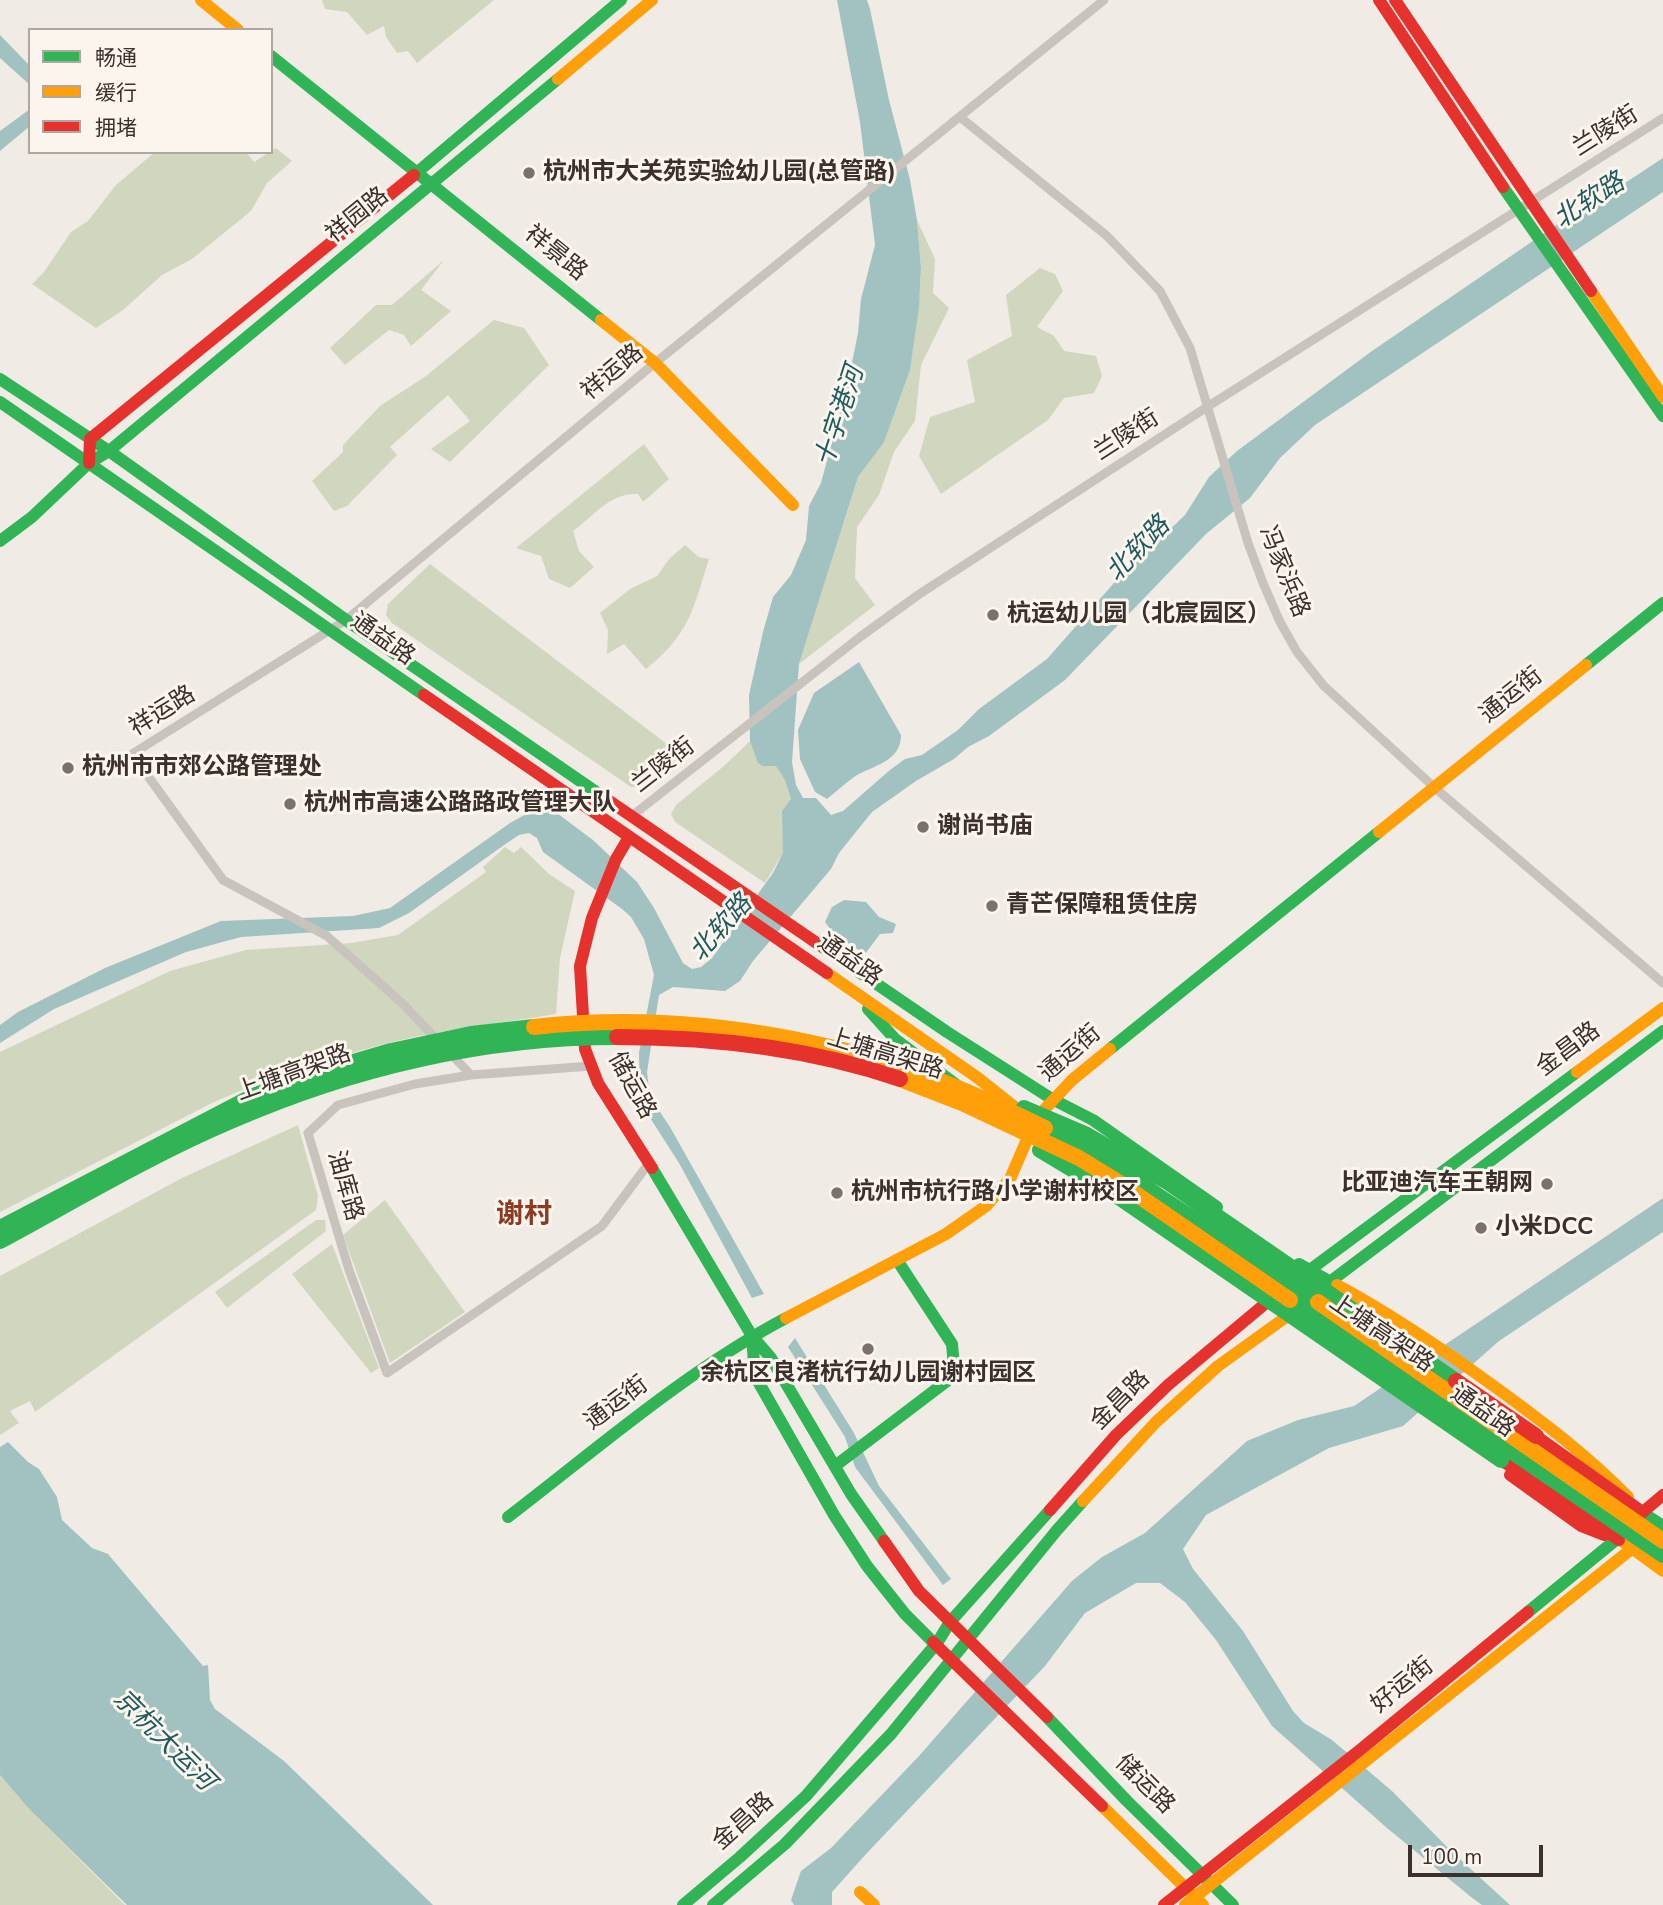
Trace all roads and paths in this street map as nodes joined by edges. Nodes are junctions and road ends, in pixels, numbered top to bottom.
1 (201, 0) edge
2 (621, 0) edge
3 (652, 0) edge
4 (1104, 0) edge
5 (1378, 0) edge
6 (1395, 0) edge
7 (236, 28) edge
8 (273, 58) edge
9 (960, 117) junction
10 (1663, 118) edge
11 (417, 172) junction
12 (433, 184) junction
13 (1525, 206) junction
14 (1564, 263) junction
15 (655, 363) junction
16 (0, 379) edge
17 (1663, 397) edge
18 (0, 402) edge
19 (1207, 407) junction
20 (1663, 416) edge
21 (90, 439) junction
22 (109, 451) junction
23 (89, 463) junction
24 (793, 505) dead end
25 (0, 541) edge
26 (1663, 603) edge
27 (346, 620) junction
28 (330, 631) junction
29 (1434, 788) junction
30 (633, 815) junction
31 (629, 837) junction
32 (1663, 983) edge
33 (855, 994) junction
34 (1663, 1008) edge
35 (1663, 1031) edge
36 (592, 1066) junction
37 (471, 1075) junction
38 (911, 1082) junction
39 (985, 1098) junction
40 (1052, 1099) junction
41 (1035, 1123) junction
42 (1026, 1139) junction
43 (649, 1163) junction
44 (0, 1228) edge
45 (0, 1241) edge
46 (897, 1260) junction
47 (1308, 1271) junction
48 (1329, 1281) junction
49 (1270, 1300) junction
50 (1289, 1315) junction
51 (752, 1336) junction
52 (835, 1466) junction
53 (1663, 1495) edge
54 (1641, 1511) junction
55 (508, 1517) dead end
56 (1663, 1526) edge
57 (1663, 1541) edge
58 (1625, 1544) junction
59 (1663, 1555) edge
60 (1663, 1571) edge
61 (950, 1622) junction
62 (968, 1640) junction
63 (937, 1643) junction
64 (952, 1659) junction
65 (1207, 1879) junction
66 (860, 1892) dead end
67 (1192, 1899) edge
68 (683, 1905) edge
69 (713, 1905) edge
70 (874, 1905) edge
71 (1164, 1905) edge
72 (1233, 1905) edge

1 - 7 main road
2 - 11 main road, 祥园路
3 - 12 main road, 祥园路
4 - 9 street, 祥运路
5 - 13 main road
6 - 13 main road
8 - 11 main road, 祥景路
9 - 15 street, 祥运路
9 - 19 street, 冯家浜路
10 - 13 street, 兰陵街
11 - 12 main road, 祥景路
11 - 21 main road, 祥园路
12 - 15 main road, 祥景路
12 - 22 main road, 祥园路
13 - 14 main road
13 - 19 street, 兰陵街
14 - 17 main road
14 - 20 main road
15 - 24 main road, 祥景路
15 - 27 street, 祥运路
16 - 21 main road, 通益路
18 - 23 main road, 通益路
19 - 29 street, 冯家浜路
19 - 30 street, 兰陵街
21 - 22 main road, 通益路
21 - 23 main road
22 - 23 main road, 祥园路
22 - 27 main road, 通益路
23 - 25 main road, 祥园路
23 - 28 main road, 通益路
26 - 29 main road, 通运街
27 - 28 street, 祥运路
27 - 30 main road, 通益路
28 - 31 main road, 通益路
28 - 37 street, 祥运路
29 - 32 street, 冯家浜路
29 - 40 main road, 通运街
30 - 40 main road, 通益路
31 - 33 main road, 通益路
31 - 36 main road, 储运路
33 - 41 main road, 通益路
33 - 42 main road
34 - 47 main road, 金昌路
35 - 48 main road, 金昌路
36 - 37 street, 油库路
36 - 43 main road, 储运路
37 - 43 street, 油库路
38 - 45 main road, 上塘高架路, bridge
38 - 58 main road, bridge
38 - 59 main road, 上塘高架路, bridge
39 - 44 main road, 上塘高架路, bridge
39 - 54 main road, bridge
39 - 57 main road, 上塘高架路, bridge
40 - 41 main road, 通运街
40 - 47 main road, 通益路
41 - 42 main road, 通运街
41 - 49 main road, 通益路
42 - 46 main road, 通运街
42 - 49 main road
43 - 51 main road, 储运路
46 - 51 main road, 通运街
46 - 52 main road
47 - 48 main road, 通益路
47 - 49 main road, 金昌路
48 - 50 main road, 金昌路
48 - 54 main road
48 - 54 main road, 通益路, bridge
49 - 50 main road
49 - 61 main road, 金昌路
50 - 58 main road
50 - 62 main road, 金昌路
51 - 52 main road, 储运路
51 - 55 main road, 通运街
51 - 63 main road, 储运路
52 - 61 main road, 储运路
53 - 54 main road, 好运街
54 - 56 main road, 通益路
54 - 58 main road, 好运街
56 - 58 main road, 好运街
58 - 60 main road
58 - 65 main road, 好运街
58 - 65 main road, 好运街
61 - 62 main road, 储运路
61 - 63 main road, 金昌路
62 - 64 main road, 金昌路
62 - 65 main road, 储运路
63 - 64 main road, 储运路
63 - 68 main road, 金昌路
64 - 67 main road, 储运路
64 - 69 main road, 金昌路
65 - 67 main road, 好运街
65 - 72 main road, 储运路
66 - 70 main road
67 - 71 main road, 好运街

